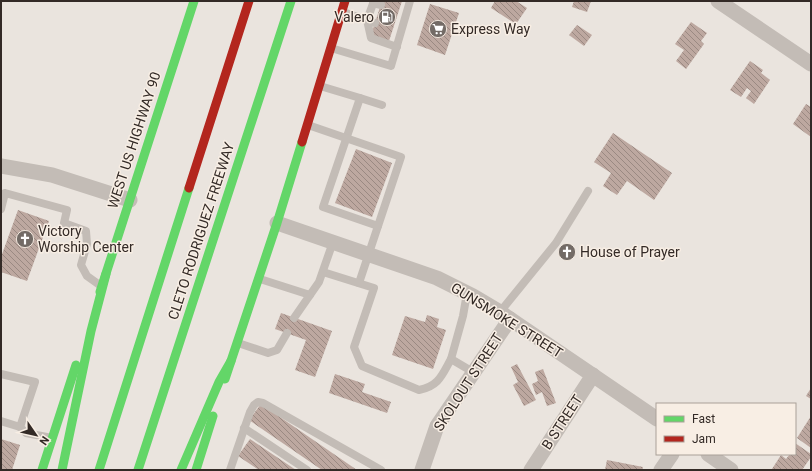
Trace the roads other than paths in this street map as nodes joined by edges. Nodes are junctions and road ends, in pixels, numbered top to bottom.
1 (194, 1) edge
2 (249, 1) edge
3 (291, 1) edge
4 (345, 1) edge
5 (410, 1) edge
6 (718, 1) edge
7 (376, 3) edge
8 (342, 11) junction
9 (371, 21) junction
10 (397, 47) junction
11 (330, 48) junction
12 (811, 64) edge
13 (319, 86) junction
14 (360, 98) junction
15 (382, 105) dead end
16 (307, 124) junction
17 (347, 138) junction
18 (1, 166) edge
19 (588, 191) dead end
20 (130, 200) junction
21 (1, 209) edge
22 (277, 223) junction
23 (378, 226) junction
24 (333, 242) junction
25 (368, 254) junction
26 (323, 272) junction
27 (106, 274) junction
28 (258, 279) junction
29 (359, 283) junction
30 (101, 287) junction
31 (467, 293) junction
32 (310, 295) junction
33 (505, 316) junction
34 (294, 318) dead end
35 (287, 333) dead end
36 (237, 343) junction
37 (451, 359) junction
38 (231, 361) junction
39 (473, 372) junction
40 (1, 374) edge
41 (593, 375) junction
42 (656, 418) edge
43 (1, 421) edge
44 (20, 427) junction
45 (244, 428) junction
46 (52, 438) junction
47 (671, 455) edge
48 (709, 455) edge
49 (231, 468) edge
50 (42, 470) edge
51 (62, 470) edge
52 (99, 470) edge
53 (138, 470) edge
54 (180, 470) edge
55 (196, 470) edge
56 (239, 470) edge
57 (307, 470) edge
58 (381, 470) edge
59 (422, 470) edge
60 (531, 470) edge
61 (661, 470) edge
62 (731, 470) edge

1 - 20 main road, WEST US HIGHWAY 90
2 - 52 main road, CLETO RODRIGUEZ FREEWAY
3 - 53 main road, CLETO RODRIGUEZ FREEWAY
4 - 8 main road
5 - 10 lane
6 - 12 street
7 - 9 lane
8 - 9 lane
8 - 11 main road
9 - 10 lane
10 - 11 lane
11 - 13 main road
13 - 14 lane
13 - 16 main road
14 - 15 lane
14 - 17 lane
16 - 17 lane
16 - 22 main road
17 - 23 lane
17 - 23 lane
18 - 20 street
19 - 33 lane
20 - 27 main road, WEST US HIGHWAY 90
21 - 30 lane
22 - 24 street, GUNSMOKE STREET
22 - 28 main road
23 - 25 lane
24 - 25 street, GUNSMOKE STREET
24 - 26 lane
25 - 29 lane
25 - 31 street, GUNSMOKE STREET
26 - 29 lane
26 - 32 lane
27 - 30 main road, WEST US HIGHWAY 90
27 - 51 main road
28 - 32 lane
28 - 36 main road
29 - 37 lane
30 - 46 main road, WEST US HIGHWAY 90
31 - 33 street, GUNSMOKE STREET
31 - 37 lane
32 - 34 lane
33 - 39 street, SKOLOUT STREET
33 - 41 street, GUNSMOKE STREET
35 - 36 lane
36 - 38 main road
37 - 39 lane
38 - 54 main road
38 - 55 main road
39 - 59 street, SKOLOUT STREET
40 - 44 lane
41 - 42 street, GUNSMOKE STREET
41 - 60 street, B STREET
43 - 44 lane
44 - 46 lane
45 - 49 lane
45 - 57 lane
45 - 58 lane
46 - 50 main road, WEST US HIGHWAY 90
47 - 61 street
48 - 62 street
49 - 56 lane

